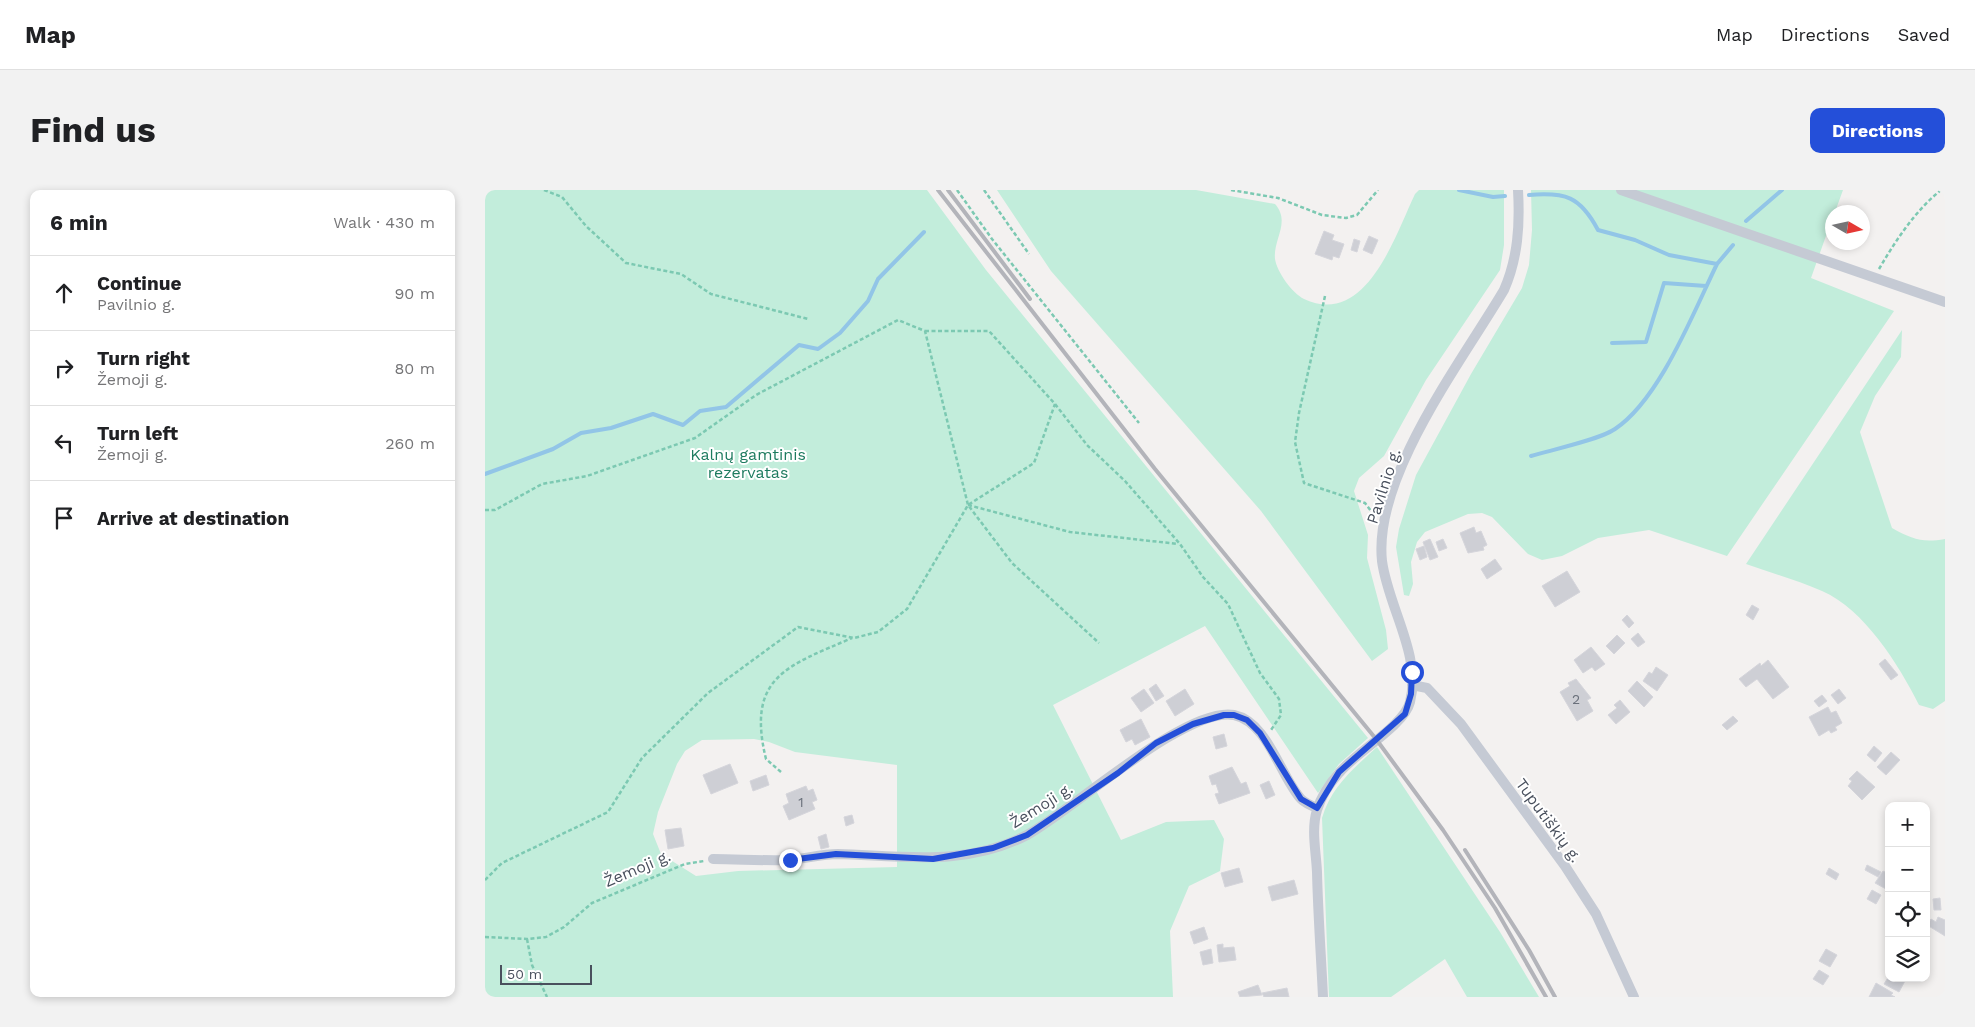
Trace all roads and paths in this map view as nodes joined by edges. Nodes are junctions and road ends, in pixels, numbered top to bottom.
1 (544, 190) edge
2 (957, 190) edge
3 (984, 190) edge
4 (1231, 190) edge
5 (1377, 190) edge
6 (1518, 190) edge
7 (1621, 190) edge
8 (1941, 190) edge
9 (1029, 254) dead end
10 (1875, 279) junction
11 (1325, 296) dead end
12 (1945, 302) edge
13 (808, 319) dead end
14 (925, 331) junction
15 (1055, 404) junction
16 (1139, 422) dead end
17 (968, 505) junction
18 (485, 510) edge
19 (1383, 525) junction
20 (1180, 544) junction
21 (854, 638) junction
22 (1099, 644) dead end
23 (1412, 685) junction
24 (1264, 739) junction
25 (781, 772) dead end
26 (1317, 808) junction
27 (713, 859) joint
28 (485, 880) edge
29 (485, 937) edge
30 (527, 939) junction
31 (547, 997) edge
32 (1323, 997) edge
33 (1635, 997) edge

1 - 13 path
2 - 16 path
3 - 9 path
4 - 5 path
6 - 19 street, Pavilnio g.
7 - 10 street
8 - 10 path
10 - 12 street
11 - 19 path
14 - 15 path
14 - 17 path
14 - 18 path
15 - 17 path
15 - 20 path
17 - 20 path
17 - 21 path
17 - 22 path
19 - 23 street, Pavilnio g.
20 - 24 path
21 - 25 path
21 - 28 path
23 - 26 street, Pavilnio g.
23 - 33 street, Tuputiškių g.
24 - 26 street, Žemoji g.
24 - 27 street, Žemoji g.
26 - 32 street
27 - 30 path, Žemoji g.
29 - 30 path, Žemoji g.
30 - 31 path

